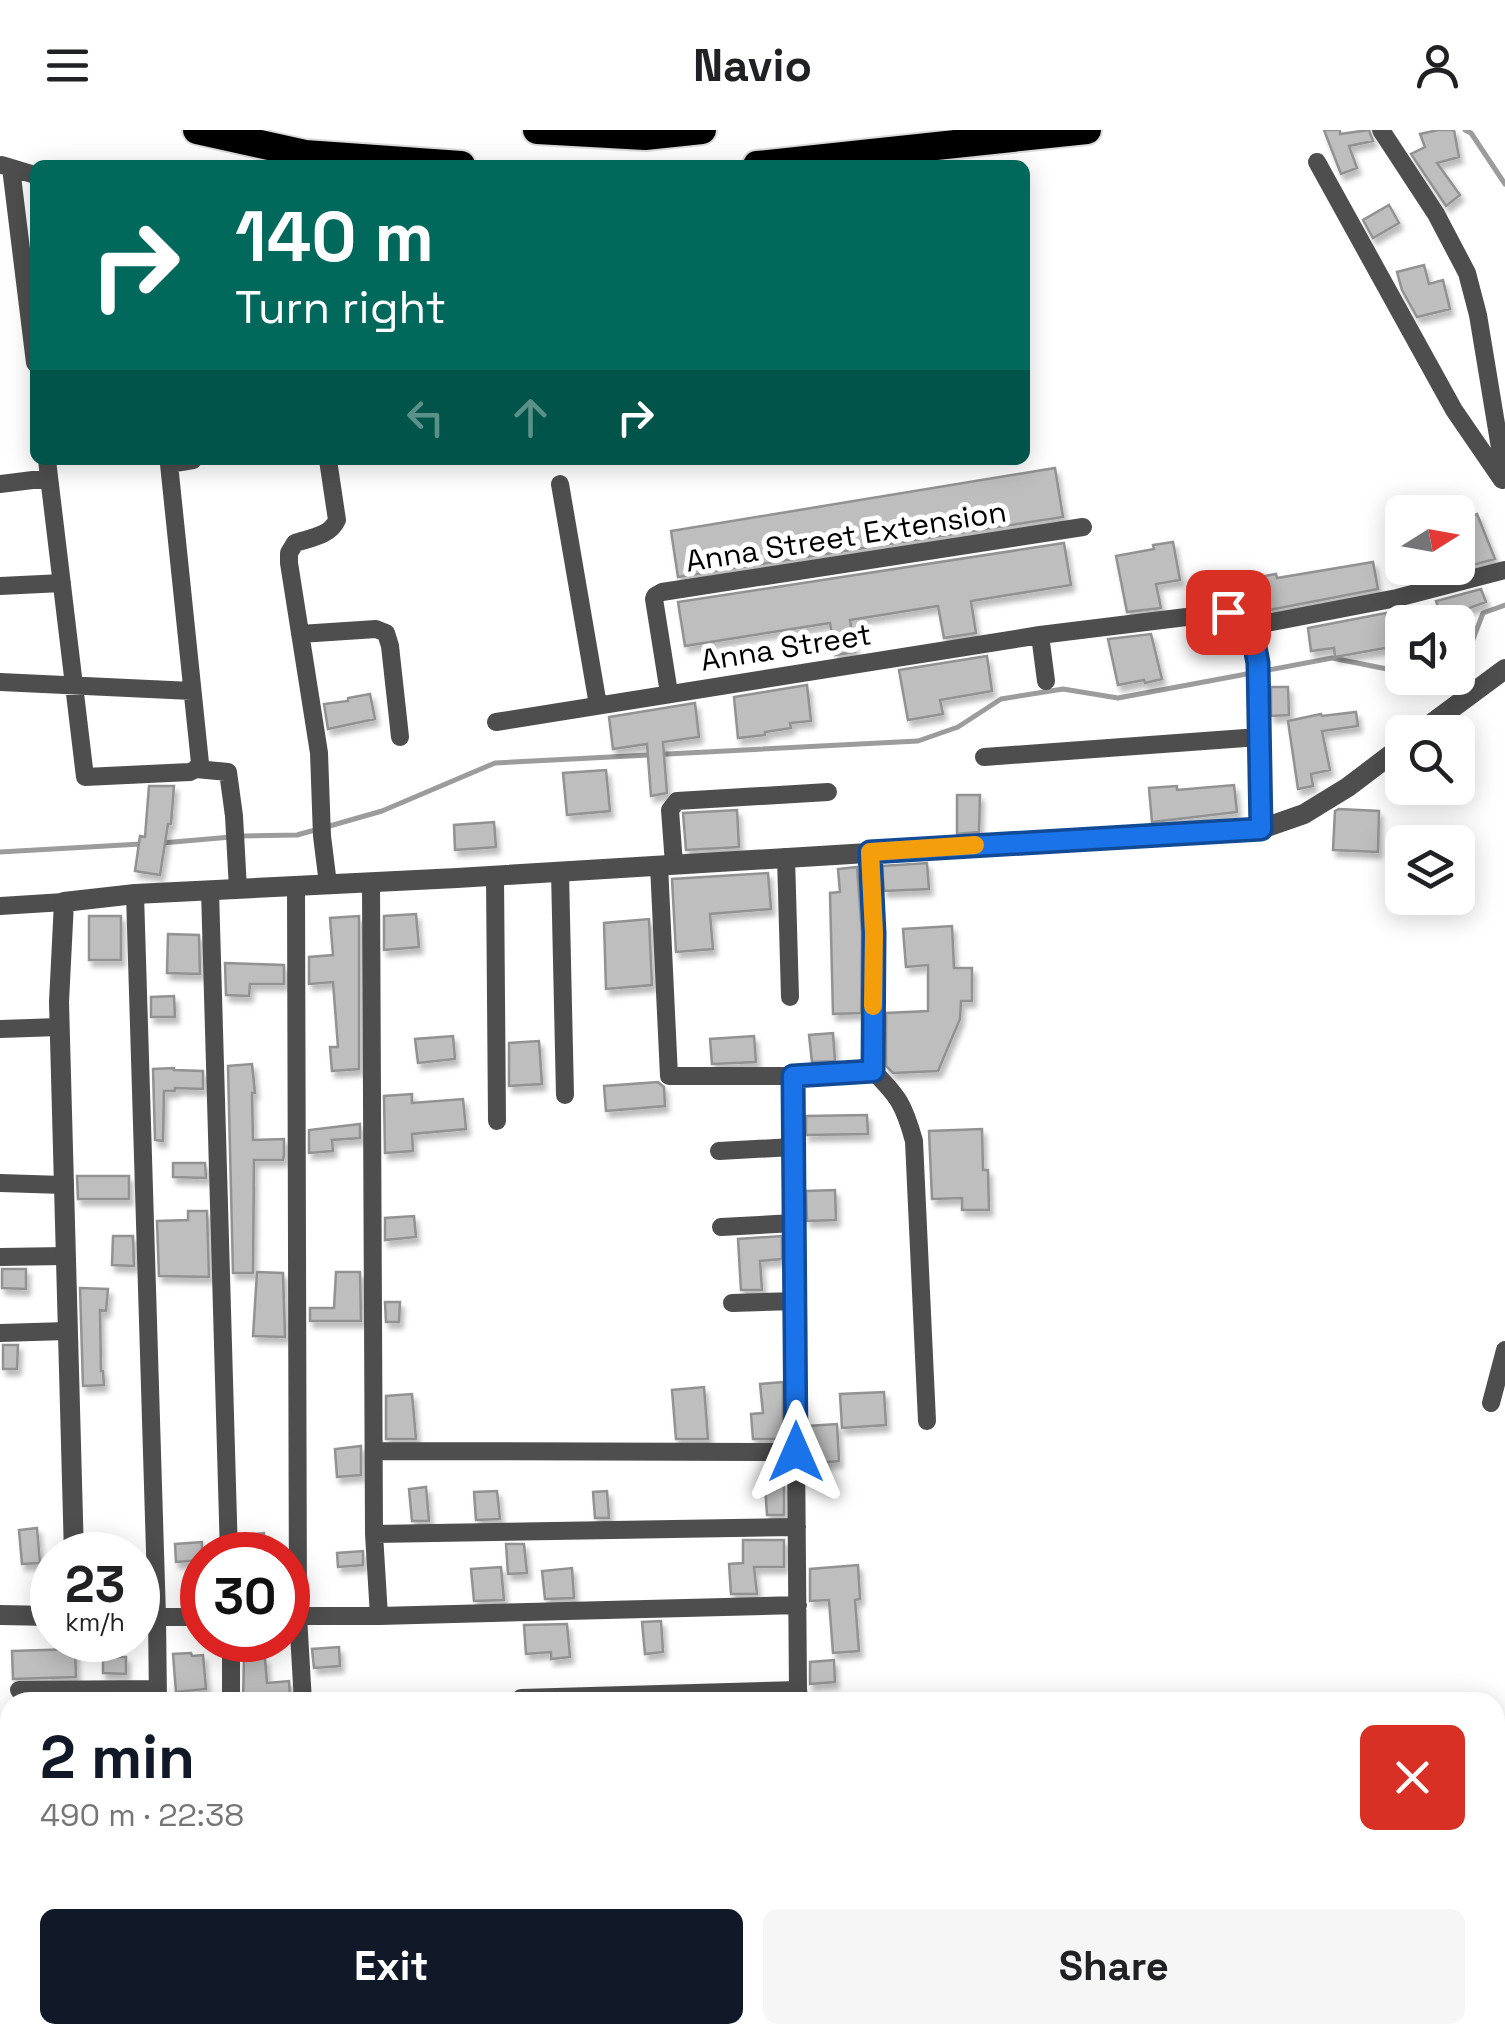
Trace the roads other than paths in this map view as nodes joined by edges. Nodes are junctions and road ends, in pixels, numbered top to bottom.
1 (197, 130) edge
2 (537, 130) edge
3 (702, 130) edge
4 (1087, 130) edge
5 (1381, 130) edge
6 (390, 160) edge
7 (804, 160) edge
8 (1317, 162) dead end
9 (6, 166) edge
10 (30, 173) edge
11 (30, 325) edge
12 (1500, 410) edge
13 (168, 465) edge
14 (329, 465) edge
15 (48, 469) edge
16 (1505, 481) edge
17 (0, 484) edge
18 (560, 484) dead end
19 (1084, 527) dead end
20 (1505, 570) edge
21 (62, 583) junction
22 (0, 586) edge
23 (1251, 626) junction
24 (300, 634) junction
25 (1040, 635) junction
26 (1505, 668) edge
27 (1046, 681) dead end
28 (0, 682) edge
29 (74, 686) junction
30 (192, 692) junction
31 (669, 693) junction
32 (598, 704) junction
33 (1443, 715) edge
34 (496, 722) dead end
35 (1260, 736) junction
36 (400, 737) dead end
37 (984, 758) dead end
38 (1385, 759) edge
39 (196, 769) junction
40 (828, 792) dead end
41 (1261, 829) junction
42 (870, 852) junction
43 (786, 857) junction
44 (667, 865) junction
45 (560, 872) junction
46 (495, 876) junction
47 (371, 882) junction
48 (328, 884) junction
49 (296, 886) junction
50 (238, 889) junction
51 (210, 890) junction
52 (135, 894) junction
53 (64, 902) junction
54 (0, 906) edge
55 (790, 996) dead end
56 (59, 1027) junction
57 (0, 1029) edge
58 (873, 1071) junction
59 (793, 1076) junction
60 (565, 1094) dead end
61 (497, 1121) dead end
62 (794, 1146) junction
63 (719, 1151) dead end
64 (0, 1183) edge
65 (64, 1185) junction
66 (794, 1224) junction
67 (721, 1227) dead end
68 (65, 1256) junction
69 (0, 1257) edge
70 (795, 1301) junction
71 (732, 1303) dead end
72 (68, 1330) junction
73 (0, 1333) edge
74 (1505, 1350) edge
75 (1491, 1403) dead end
76 (927, 1421) dead end
77 (374, 1451) junction
78 (796, 1452) junction
79 (798, 1527) junction
80 (73, 1532) edge
81 (154, 1532) edge
82 (228, 1532) edge
83 (293, 1532) edge
84 (374, 1534) junction
85 (798, 1605) junction
86 (0, 1616) edge
87 (30, 1616) edge
88 (310, 1616) edge
89 (379, 1616) junction
90 (158, 1662) edge
91 (231, 1662) edge
92 (298, 1662) edge
93 (19, 1690) dead end
94 (65, 1692) edge
95 (158, 1692) edge
96 (231, 1692) edge
97 (301, 1692) edge
98 (799, 1692) edge

1 - 6 highway
2 - 3 highway
4 - 7 highway
5 - 12 street
8 - 16 street
9 - 10 street
9 - 11 street
12 - 16 street
13 - 30 street
14 - 24 street
15 - 17 street
15 - 21 street
18 - 32 street
19 - 31 street, Anna Street Extension
20 - 23 street
21 - 22 street
21 - 29 street
23 - 25 street, Anna Street
23 - 35 street
24 - 36 street
24 - 48 street
25 - 27 street
25 - 31 street, Anna Street
26 - 33 street
28 - 29 street
29 - 30 street
29 - 39 street
30 - 39 street
31 - 32 street, Anna Street
32 - 34 street, Anna Street
35 - 37 street
35 - 41 street
38 - 41 street
39 - 50 street
40 - 44 street
41 - 42 street
42 - 43 street
42 - 58 street
43 - 44 street
43 - 55 street
44 - 45 street
44 - 59 street
45 - 46 street
45 - 60 street
46 - 47 street
46 - 61 street
47 - 48 street
47 - 77 street
48 - 49 street
49 - 50 street
49 - 83 street
50 - 51 street
51 - 52 street
51 - 82 street
52 - 53 street
52 - 81 street
53 - 54 street
53 - 56 street
56 - 57 street
56 - 65 street
58 - 59 street
58 - 76 street
59 - 62 street
62 - 63 street
62 - 66 street
64 - 65 street
65 - 68 street
66 - 67 street
66 - 70 street
68 - 69 street
68 - 72 street
70 - 71 street
70 - 78 street
72 - 73 street
72 - 80 street
74 - 75 street
77 - 78 street
77 - 84 street
78 - 79 street
79 - 84 street
79 - 85 street
84 - 89 street
85 - 89 street
85 - 98 street
86 - 87 street
88 - 89 street
90 - 95 street
91 - 96 street
92 - 97 street
93 - 94 street

